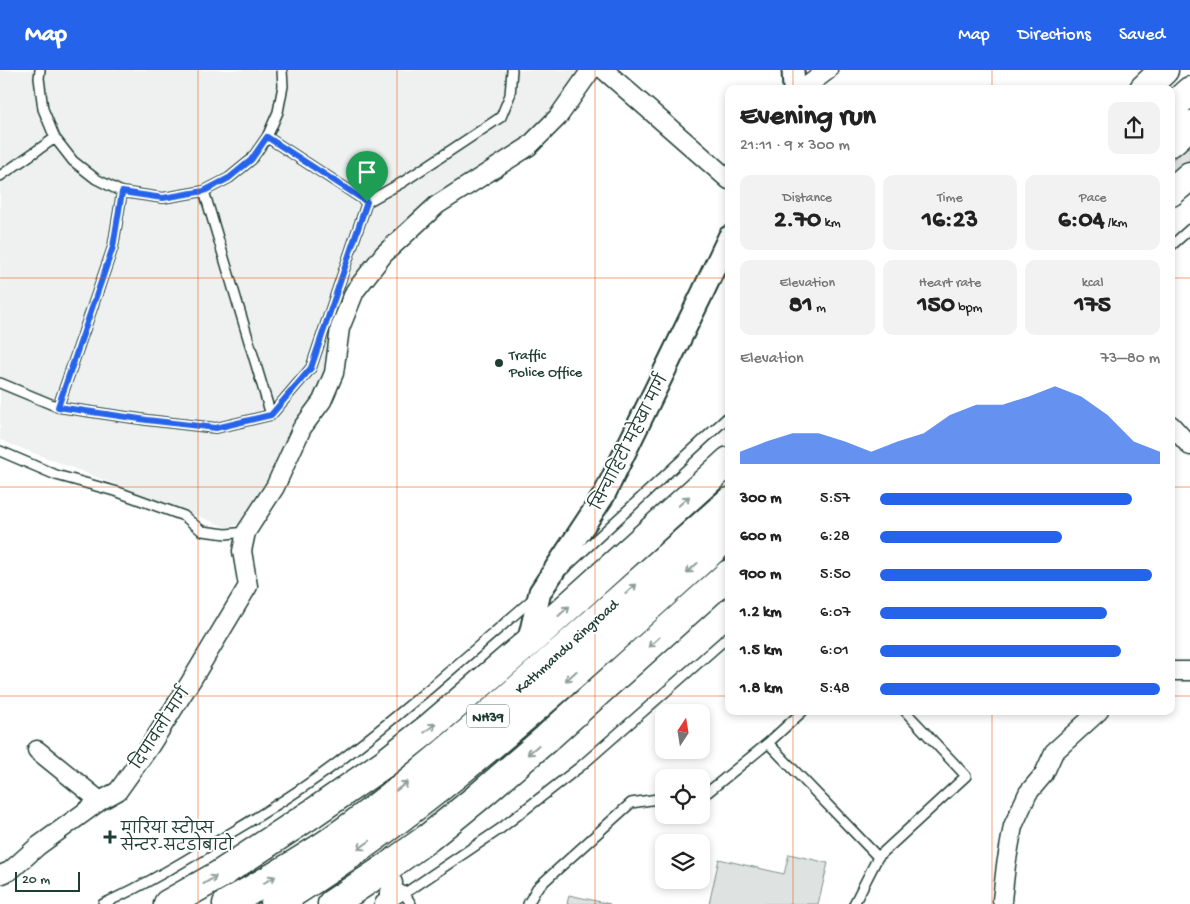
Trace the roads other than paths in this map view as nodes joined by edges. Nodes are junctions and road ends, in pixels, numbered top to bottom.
1 (40, 70) edge
2 (282, 70) edge
3 (512, 70) edge
4 (591, 70) edge
5 (604, 70) edge
6 (793, 70) edge
7 (828, 70) edge
8 (1164, 70) edge
9 (794, 85) edge
10 (808, 85) edge
11 (1148, 85) edge
12 (1190, 91) edge
13 (1175, 104) edge
14 (1190, 125) edge
15 (267, 137) junction
16 (56, 138) junction
17 (1175, 138) edge
18 (0, 176) edge
19 (725, 176) edge
20 (1190, 176) edge
21 (1175, 189) edge
22 (204, 191) junction
23 (122, 192) junction
24 (367, 202) junction
25 (1190, 229) edge
26 (1175, 242) edge
27 (725, 245) edge
28 (0, 384) edge
29 (58, 407) junction
30 (271, 415) junction
31 (725, 420) edge
32 (1175, 429) edge
33 (1190, 446) edge
34 (0, 451) edge
35 (725, 465) edge
36 (725, 506) edge
37 (246, 532) junction
38 (725, 540) edge
39 (725, 578) edge
40 (540, 592) junction
41 (725, 640) edge
42 (528, 644) junction
43 (1175, 671) edge
44 (1190, 671) edge
45 (799, 715) edge
46 (909, 715) edge
47 (1095, 715) edge
48 (768, 743) junction
49 (37, 750) dead end
50 (710, 790) edge
51 (655, 799) edge
52 (100, 800) junction
53 (878, 857) junction
54 (0, 875) edge
55 (394, 881) junction
56 (103, 904) edge
57 (168, 904) edge
58 (227, 904) edge
59 (275, 904) edge
60 (332, 904) edge
61 (384, 904) edge
62 (389, 904) edge
63 (411, 904) edge
64 (528, 904) edge
65 (854, 904) edge
66 (1003, 904) edge

1 - 16 lane
2 - 15 lane
3 - 24 lane
4 - 37 street
5 - 19 street
6 - 9 street
7 - 10 street
8 - 11 main road
12 - 13 main road
14 - 17 main road
15 - 22 lane
15 - 24 lane
16 - 18 lane
16 - 23 lane
20 - 21 main road
22 - 23 lane
22 - 30 lane
23 - 29 lane
24 - 30 lane
25 - 26 lane
27 - 40 street, सिन्चाहिटी महेखा मार्ग
28 - 29 lane
29 - 30 lane
31 - 40 lane
32 - 33 street
34 - 37 lane
42 -> 35 main road
58 -> 36 main road, Kathmandu Ringroad / NH39
37 - 52 street, दिपावली मार्ग
38 -> 59 main road, Kathmandu Ringroad / NH39
39 -> 55 main road
40 - 42 street, सिन्चाहिटी महेखा मार्ग
40 - 56 lane
41 - 55 lane
57 -> 42 main road
43 - 44 street
45 - 48 lane
46 - 53 lane
47 - 66 street
48 - 50 lane
48 - 53 lane
49 - 52 street
51 - 64 lane
52 - 54 street, दिपावली मार्ग
53 - 65 lane
55 - 60 main road
55 - 61 street
55 - 62 lane
55 - 63 lane

